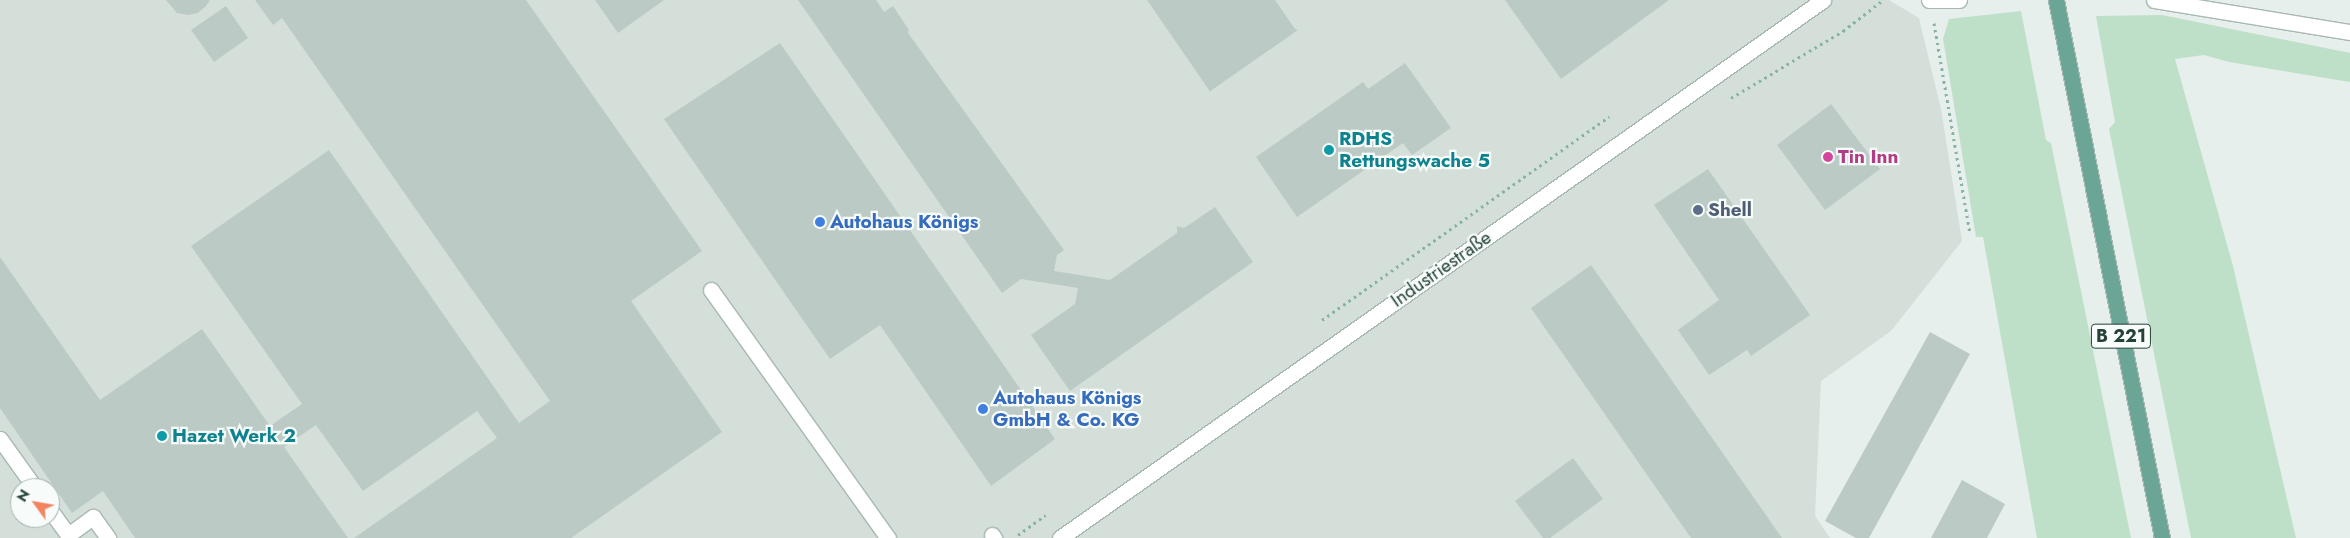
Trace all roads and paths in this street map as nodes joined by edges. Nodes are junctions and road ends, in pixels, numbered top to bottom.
1 (1823, 0) edge
2 (1884, 0) edge
3 (1959, 0) edge
4 (2056, 0) edge
5 (2154, 0) edge
6 (1930, 1) edge
7 (2350, 32) edge
8 (1730, 99) dead end
9 (1970, 234) dead end
10 (711, 290) dead end
11 (0, 439) edge
12 (27, 478) edge
13 (60, 524) edge
14 (108, 538) edge
15 (888, 538) edge
16 (1060, 538) edge
17 (2162, 538) edge

1 - 16 street, Industriestraße
2 - 8 path
3 - 6 street
4 - 17 main road, B 221
5 - 7 street
6 - 9 path
10 - 15 street
11 - 12 street
13 - 14 street

